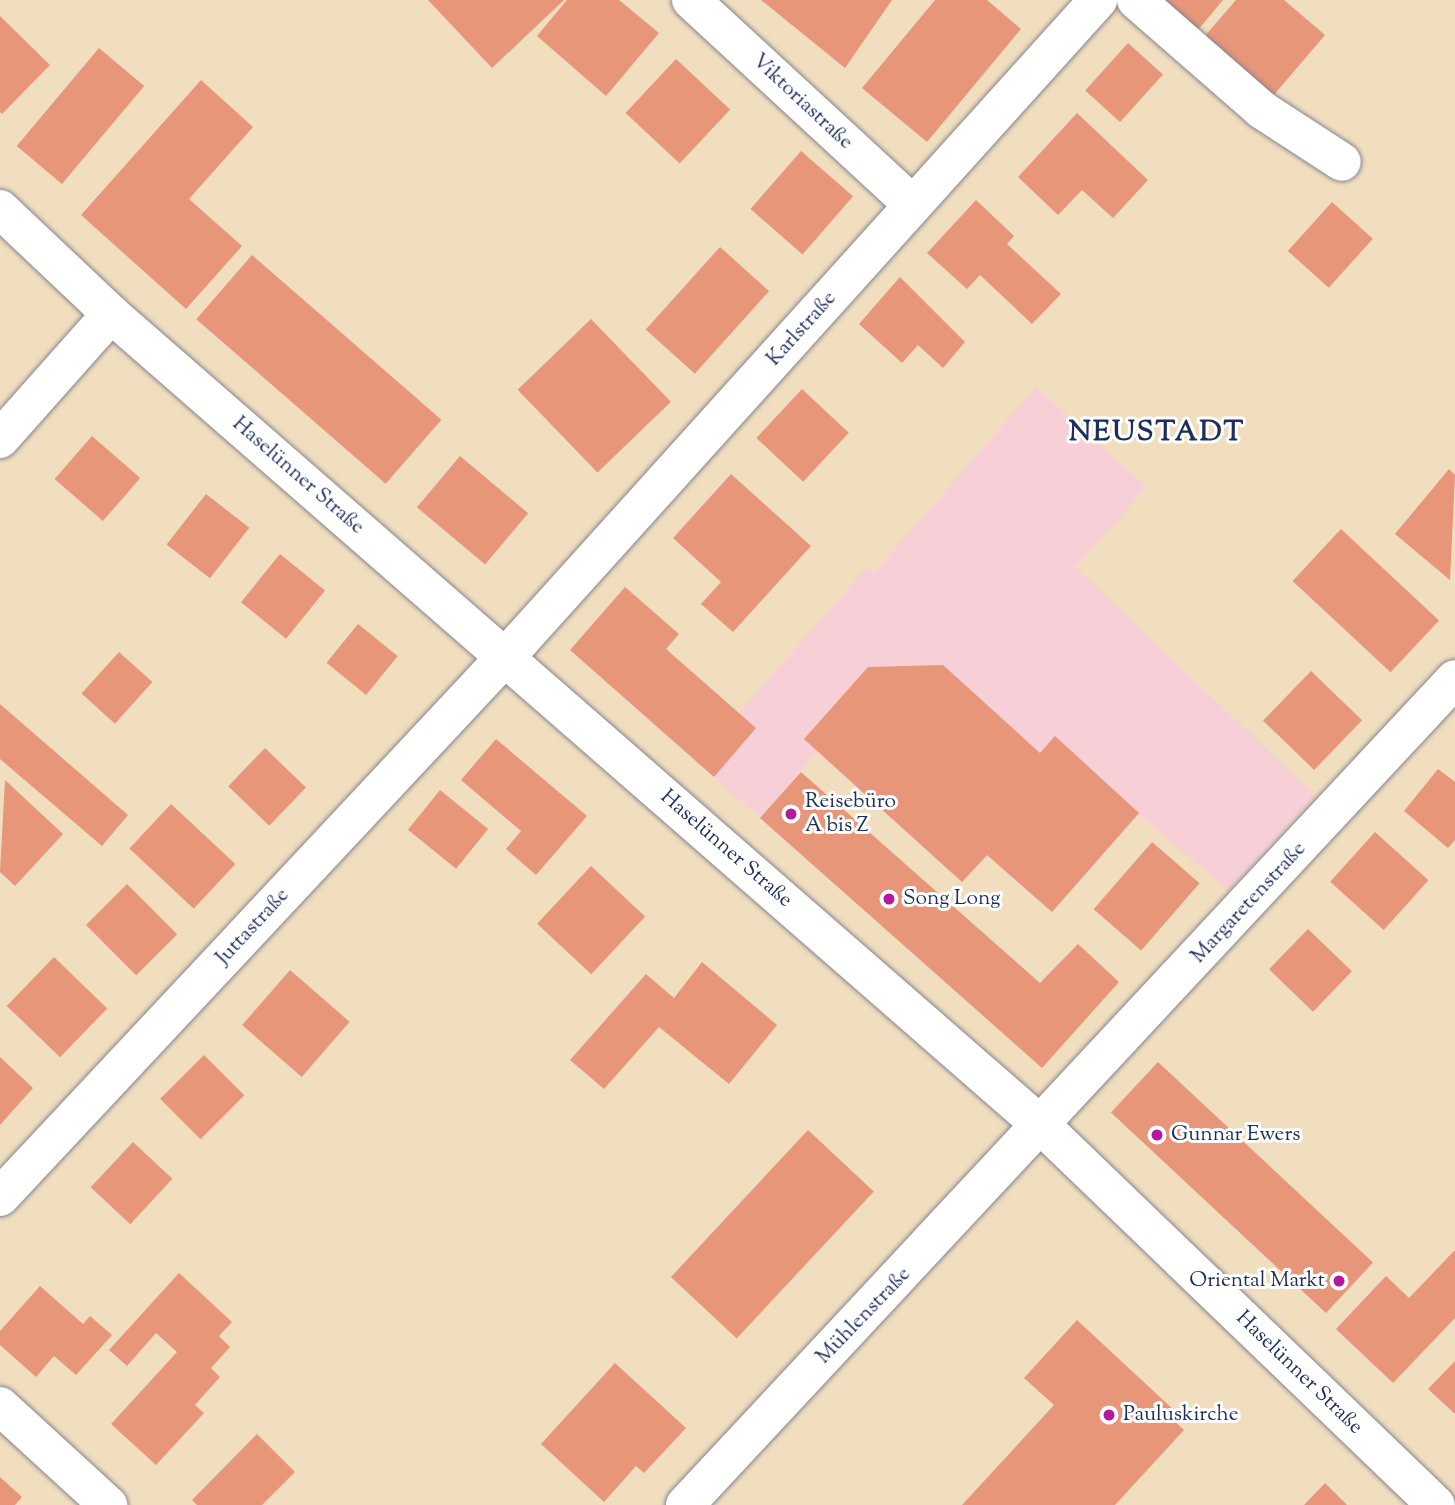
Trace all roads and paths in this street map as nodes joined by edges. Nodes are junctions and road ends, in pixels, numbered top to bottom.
1 (691, 0) edge
2 (1098, 0) edge
3 (1136, 0) edge
4 (1342, 162) dead end
5 (913, 205) junction
6 (0, 209) edge
7 (111, 314) junction
8 (0, 439) edge
9 (506, 657) junction
10 (1455, 679) edge
11 (1043, 1127) junction
12 (0, 1197) edge
13 (0, 1406) edge
14 (107, 1505) edge
15 (685, 1505) edge
16 (1436, 1505) edge

1 - 5 street, Viktoriastraße
2 - 5 street, Karlstraße
3 - 4 street
5 - 9 street, Karlstraße
6 - 7 street, Haselünner Straße
7 - 8 street
7 - 9 street, Haselünner Straße
9 - 11 street, Haselünner Straße
9 - 12 street, Juttastraße
10 - 11 street, Margaretenstraße
11 - 15 street, Mühlenstraße
11 - 16 street, Haselünner Straße
13 - 14 street

